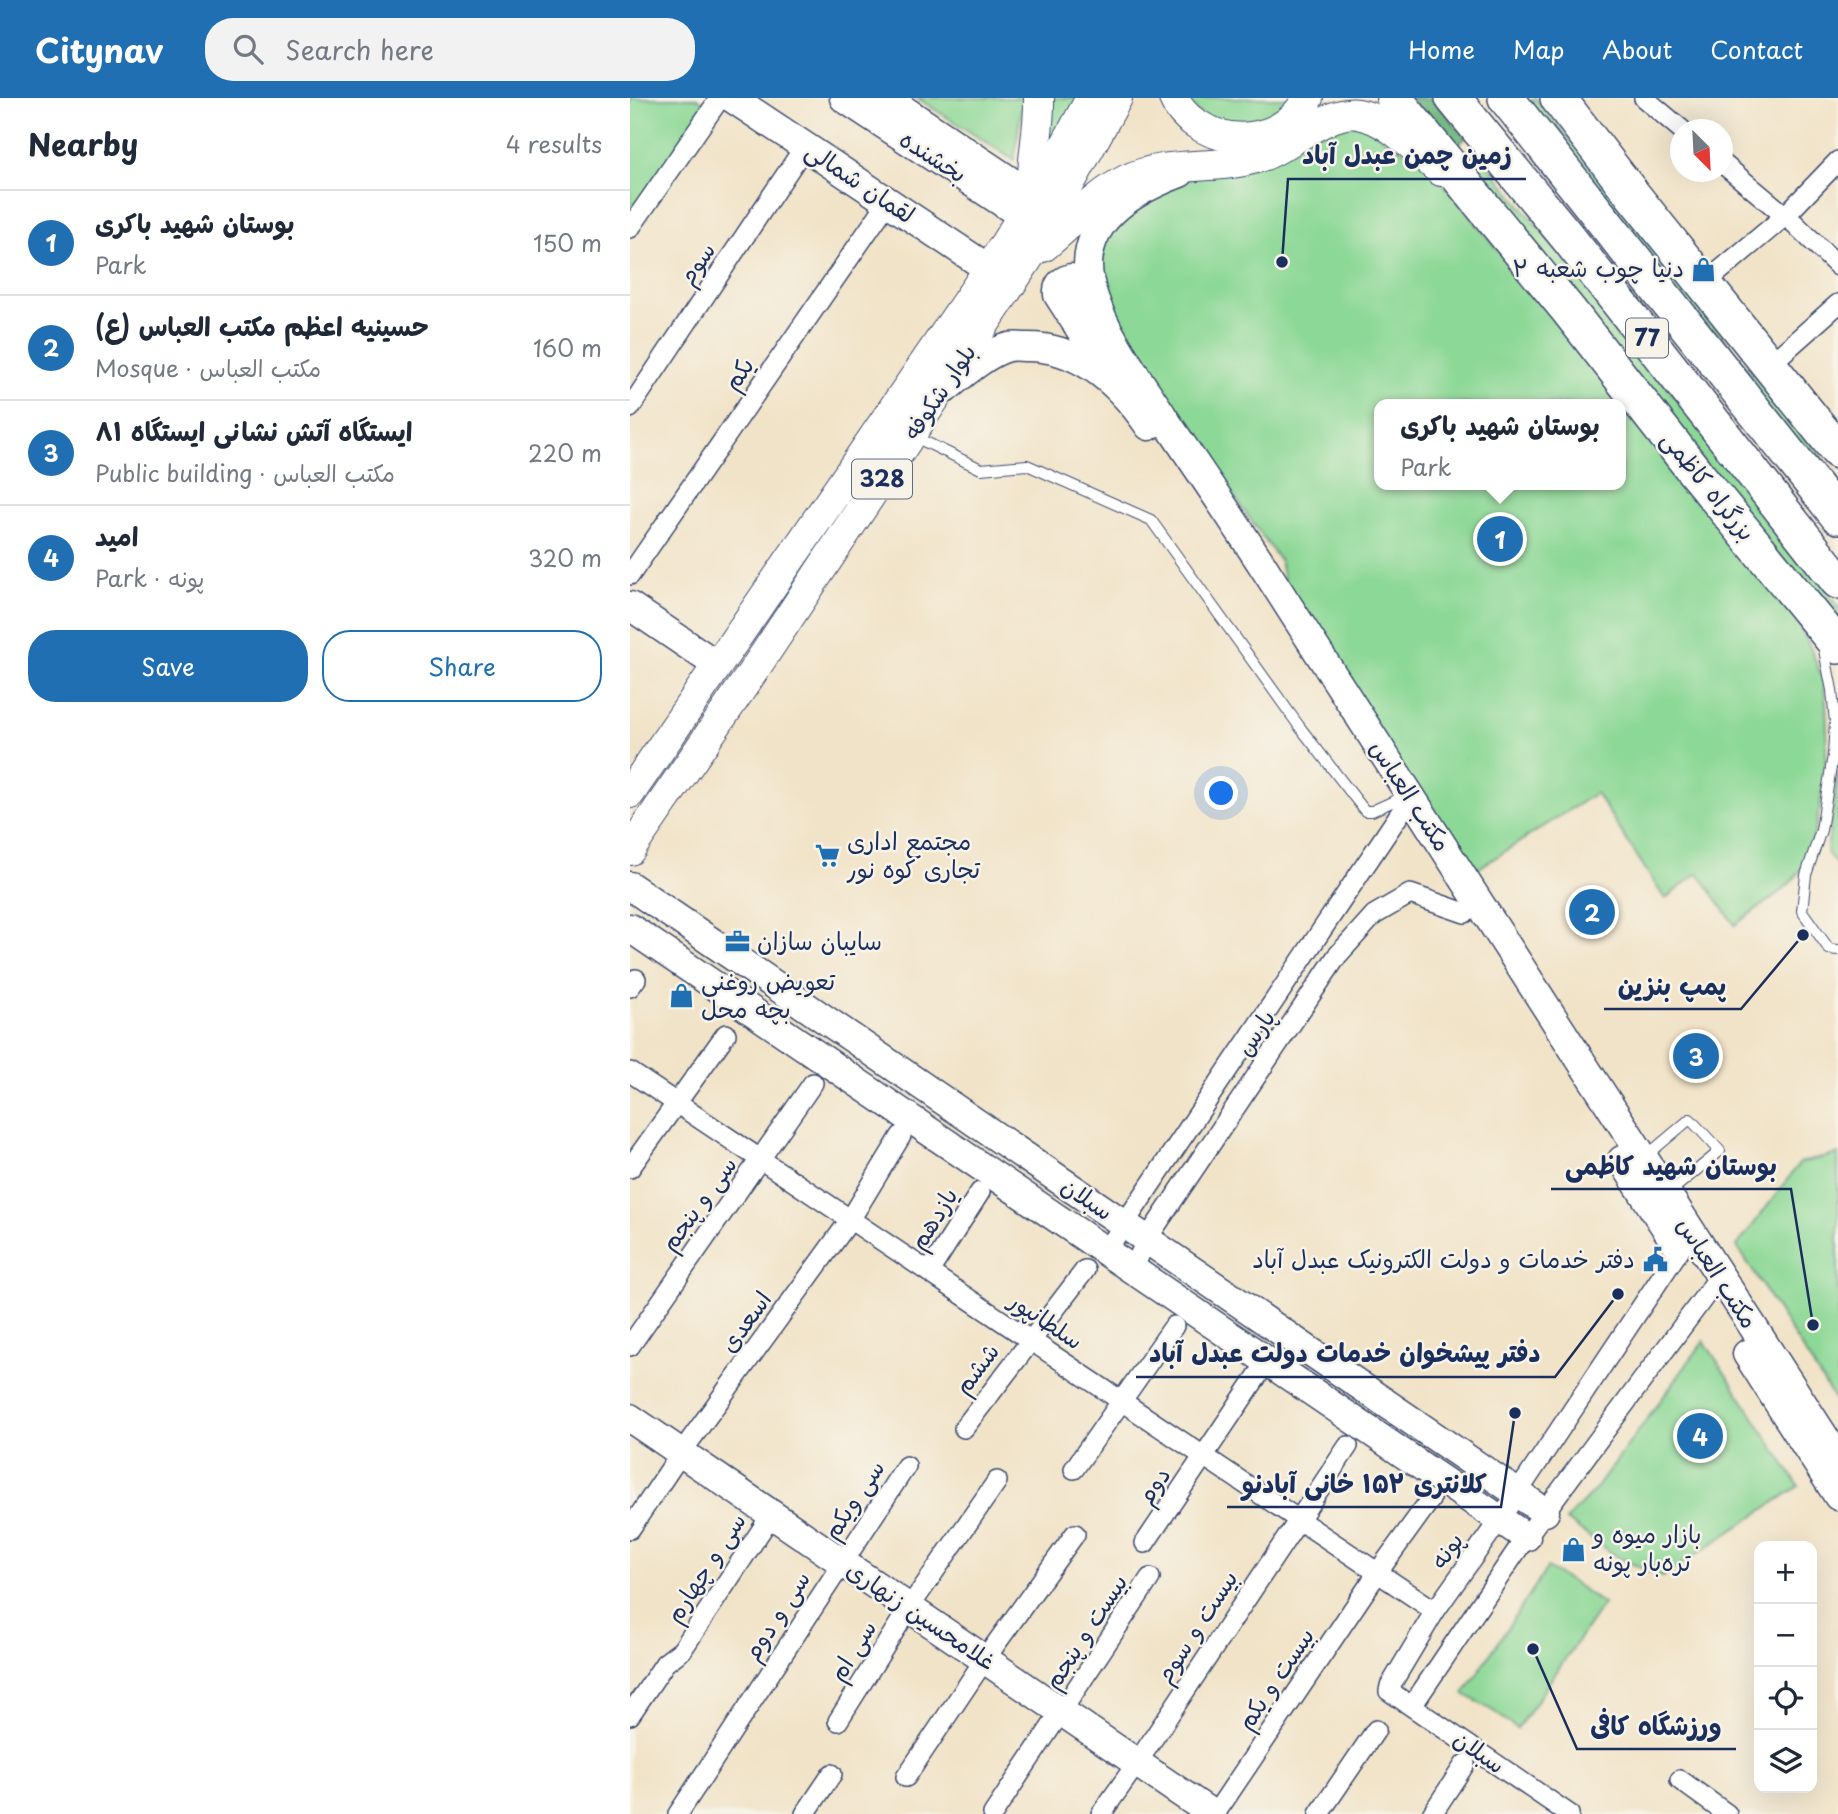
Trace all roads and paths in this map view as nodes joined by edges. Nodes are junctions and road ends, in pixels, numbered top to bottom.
1 (720, 98) edge
2 (732, 98) edge
3 (844, 98) edge
4 (886, 98) edge
5 (1039, 98) edge
6 (1091, 98) edge
7 (1117, 98) edge
8 (1174, 98) edge
9 (1308, 98) edge
10 (1394, 98) edge
11 (1453, 98) edge
12 (1506, 98) edge
13 (1558, 98) edge
14 (1644, 98) edge
15 (1670, 120) edge
16 (1586, 134) junction
17 (805, 146) junction
18 (1838, 161) edge
19 (1204, 166) junction
20 (1733, 172) edge
21 (888, 202) junction
22 (1028, 206) junction
23 (1484, 208) junction
24 (1785, 216) junction
25 (630, 228) edge
26 (1029, 257) junction
27 (1838, 266) edge
28 (989, 269) junction
29 (1652, 280) junction
30 (1704, 284) junction
31 (1838, 304) edge
32 (1098, 311) junction
33 (1769, 366) junction
34 (1113, 382) junction
35 (937, 396) junction
36 (630, 408) edge
37 (911, 435) junction
38 (1838, 451) edge
39 (1838, 516) edge
40 (630, 575) edge
41 (1838, 581) edge
42 (630, 606) edge
43 (1828, 633) edge
44 (717, 664) junction
45 (630, 793) edge
46 (1403, 805) junction
47 (630, 850) edge
48 (630, 886) edge
49 (1465, 913) junction
50 (630, 928) edge
51 (1315, 938) junction
52 (1838, 950) edge
53 (1337, 956) junction
54 (726, 1034) dead end
55 (630, 1072) edge
56 (813, 1083) dead end
57 (677, 1104) junction
58 (901, 1136) dead end
59 (1619, 1138) junction
60 (1643, 1158) junction
61 (761, 1160) junction
62 (630, 1168) edge
63 (980, 1192) dead end
64 (1667, 1195) junction
65 (850, 1220) junction
66 (1123, 1223) junction
67 (1147, 1239) junction
68 (1685, 1241) junction
69 (1096, 1261) junction
70 (1133, 1269) junction
71 (929, 1272) junction
72 (1713, 1285) junction
73 (1174, 1326) dead end
74 (1030, 1340) junction
75 (630, 1346) edge
76 (1258, 1375) dead end
77 (1121, 1401) junction
78 (630, 1418) edge
79 (964, 1428) dead end
80 (1348, 1446) dead end
81 (681, 1453) junction
82 (1204, 1456) junction
83 (1838, 1458) edge
84 (906, 1466) dead end
85 (1074, 1469) dead end
86 (997, 1481) dead end
87 (1517, 1493) junction
88 (1838, 1496) edge
89 (1430, 1500) dead end
90 (1545, 1512) junction
91 (772, 1514) junction
92 (1298, 1519) junction
93 (1500, 1519) junction
94 (630, 1529) edge
95 (1074, 1534) dead end
96 (1527, 1537) junction
97 (1145, 1543) dead end
98 (842, 1562) junction
99 (1378, 1572) junction
100 (1150, 1578) dead end
101 (909, 1608) junction
102 (1435, 1611) junction
103 (985, 1659) junction
104 (1389, 1691) joint
105 (1412, 1706) junction
106 (1062, 1712) junction
107 (630, 1715) edge
108 (838, 1721) dead end
109 (1376, 1730) dead end
110 (1137, 1763) junction
111 (1465, 1764) dead end
112 (832, 1774) dead end
113 (905, 1777) dead end
114 (1680, 1780) dead end
115 (678, 1814) edge
116 (805, 1814) edge
117 (993, 1814) edge
118 (1101, 1814) edge
119 (1214, 1814) edge
120 (1319, 1814) edge
121 (1432, 1814) edge
122 (1569, 1814) edge
123 (1727, 1814) edge

1 - 25 street
2 - 17 main road, لقمان شمالی
3 - 22 main road, بخشنده
4 - 22 main road, بخشنده
5 - 22 main road
6 - 22 main road, بلوار شکوفه
7 - 26 main road, بلوار شکوفه / 328
8 - 9 main road
10 - 23 highway, بزرگراه کاظمی
11 - 41 highway, بزرگراه کاظمی / 77
12 - 29 highway, 77
13 - 16 highway
14 - 15 street
16 - 29 highway
16 - 30 highway
17 - 21 main road, لقمان شمالی
17 - 36 street, سوم
18 - 24 street
19 - 23 main road
19 - 26 main road
19 - 32 main road, مکتب العباس
20 - 24 street
21 - 28 main road, لقمان شمالی
21 - 40 street, یکم
22 - 28 main road, بلوار شکوفه
23 - 43 highway, بزرگراه کاظمی
24 - 27 street
24 - 30 street
26 - 35 main road, بلوار شکوفه / 328
28 - 44 main road, بلوار شکوفه / 328
29 - 39 highway, 77
30 - 33 highway
31 - 33 street
32 - 34 main road
32 - 46 main road, مکتب العباس
33 - 38 highway
34 - 35 main road, مکتب العباس
34 - 46 main road, مکتب العباس
35 - 37 main road, بلوار شکوفه / 328
37 - 46 lane
37 - 47 main road, بلوار شکوفه / 328
42 - 44 main road
43 - 52 lane
44 - 45 main road, بلوار شکوفه / 328
46 - 49 main road, مکتب العباس
46 - 51 street, پارس
46 - 59 main road, مکتب العباس
48 - 66 main road, سبلان
49 - 53 street, پارس
49 - 59 main road, مکتب العباس
50 - 69 main road, سبلان
51 - 53 street
51 - 66 street, پارس
53 - 67 street, پارس
54 - 57 street
55 - 57 street, سلطانپور
56 - 61 street, سی و پنجم
57 - 61 street, سلطانپور
57 - 62 street
58 - 65 street, اسعدی
59 - 60 main road, مکتب العباس
59 - 68 main road, مکتب العباس
60 - 64 main road, مکتب العباس
60 - 64 lane
61 - 65 street, سلطانپور
61 - 75 street, سی و پنجم
63 - 71 street, یازدهم
64 - 68 main road, مکتب العباس
65 - 71 street, سلطانپور
65 - 81 street, اسعدی
66 - 67 main road, سبلان
66 - 69 street, پارس
67 - 70 street, پارس
67 - 87 main road, سبلان
68 - 72 main road, مکتب العباس
68 - 87 street, پونه
69 - 70 main road, سبلان
69 - 74 street, ششم
70 - 93 main road, سبلان
71 - 74 street, سلطانپور
72 - 83 main road, مکتب العباس
72 - 88 main road, مکتب العباس
72 - 90 street
73 - 77 street
74 - 77 street, سلطانپور
74 - 79 street, ششم
76 - 82 street, دوم
77 - 82 street, سلطانپور
77 - 85 street
78 - 81 main road, غلامحسین زنهاری
80 - 92 street
81 - 91 main road, غلامحسین زنهاری
81 - 94 street, اسعدی
82 - 92 street, سلطانپور
82 - 97 street, دوم
84 - 98 street, سی ویکم
86 - 101 street, سی ام
87 - 90 main road, سبلان
87 - 93 street, پونه
89 - 99 street
90 - 96 street
91 - 98 main road, غلامحسین زنهاری
91 - 107 street, سی و چهارم
92 - 99 street, سلطانپور
92 - 110 street, بیست و سوم
93 - 96 main road, سبلان
93 - 102 street, پونه
95 - 103 street
96 - 105 street
98 - 101 main road, غلامحسین زنهاری
98 - 115 street, سی و دوم
99 - 102 street, سلطانپور
99 - 119 street, بیست و یکم
100 - 106 street, بیست و پنجم
101 - 103 main road, غلامحسین زنهاری
101 - 108 street, سی ام
102 - 104 street, پونه
103 - 106 main road, غلامحسین زنهاری
103 - 113 street
104 - 105 street, سبلان
105 - 122 street, سبلان
106 - 110 main road, غلامحسین زنهاری
106 - 117 street, بیست و پنجم
109 - 120 street
110 - 118 street, بیست و سوم
110 - 119 main road, غلامحسین زنهاری
111 - 121 street
112 - 116 street
114 - 123 street

